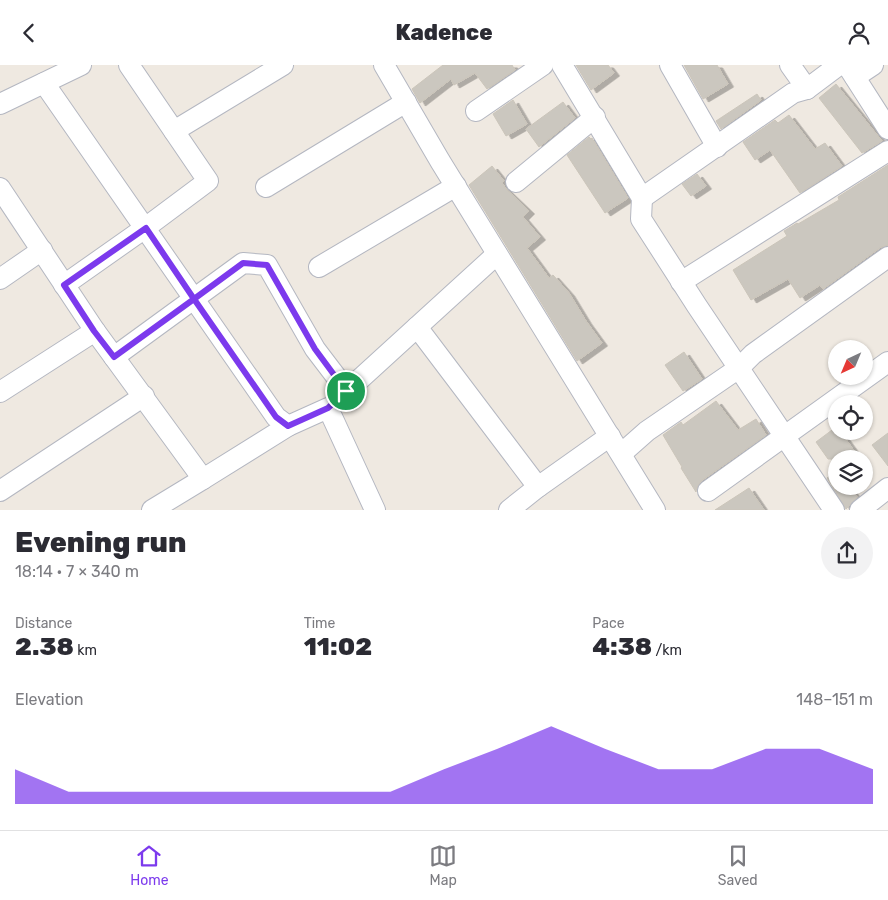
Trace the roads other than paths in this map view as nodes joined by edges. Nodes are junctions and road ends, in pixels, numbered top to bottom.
1 (81, 65) edge
2 (129, 65) edge
3 (283, 65) edge
4 (384, 65) edge
5 (543, 65) edge
6 (562, 65) edge
7 (670, 65) edge
8 (790, 65) edge
9 (873, 65) edge
10 (847, 69) edge
11 (44, 83) junction
12 (807, 89) junction
13 (406, 102) junction
14 (0, 104) edge
15 (476, 111) dead end
16 (595, 117) junction
17 (888, 129) edge
18 (174, 131) junction
19 (717, 147) junction
20 (888, 151) edge
21 (516, 182) dead end
22 (456, 186) junction
23 (266, 187) dead end
24 (0, 188) edge
25 (642, 198) junction
26 (146, 228) junction
27 (42, 250) junction
28 (497, 254) junction
29 (888, 257) edge
30 (318, 267) dead end
31 (0, 279) edge
32 (681, 282) junction
33 (64, 285) junction
34 (194, 299) junction
35 (417, 327) junction
36 (94, 331) junction
37 (114, 357) junction
38 (888, 362) edge
39 (739, 368) junction
40 (346, 391) junction
41 (0, 392) edge
42 (144, 396) junction
43 (328, 408) junction
44 (288, 426) junction
45 (610, 436) junction
46 (784, 436) junction
47 (621, 455) junction
48 (203, 479) junction
49 (538, 487) junction
50 (888, 488) edge
51 (0, 491) edge
52 (708, 491) dead end
53 (867, 508) edge
54 (371, 509) edge
55 (152, 510) edge
56 (509, 510) edge
57 (655, 510) edge
58 (834, 510) edge

1 - 11 street
2 - 18 street
3 - 18 street
4 - 13 street
5 - 15 street
6 - 16 street
7 - 19 street
8 - 12 street
9 - 10 street
10 - 12 street
10 - 17 street
11 - 14 street
11 - 26 street
12 - 19 street
13 - 22 street
13 - 23 street
16 - 21 street
16 - 25 street
18 - 26 street
19 - 25 street
20 - 32 street
22 - 28 street
22 - 30 street
24 - 27 street
25 - 32 street
26 - 33 street
26 - 34 street
27 - 31 street
27 - 33 street
28 - 35 street
28 - 45 street
29 - 39 street
32 - 39 street
33 - 36 street
34 - 37 street
34 - 40 street
34 - 44 street
35 - 40 street
35 - 49 street
36 - 37 street
36 - 41 street
37 - 42 street
38 - 46 street
39 - 46 street
39 - 47 street
40 - 43 street
42 - 48 street
42 - 51 street
43 - 44 street
43 - 54 street
44 - 48 street
45 - 47 street
45 - 49 street
46 - 52 street
46 - 58 street
47 - 57 street
48 - 55 street
49 - 56 street
50 - 53 street

